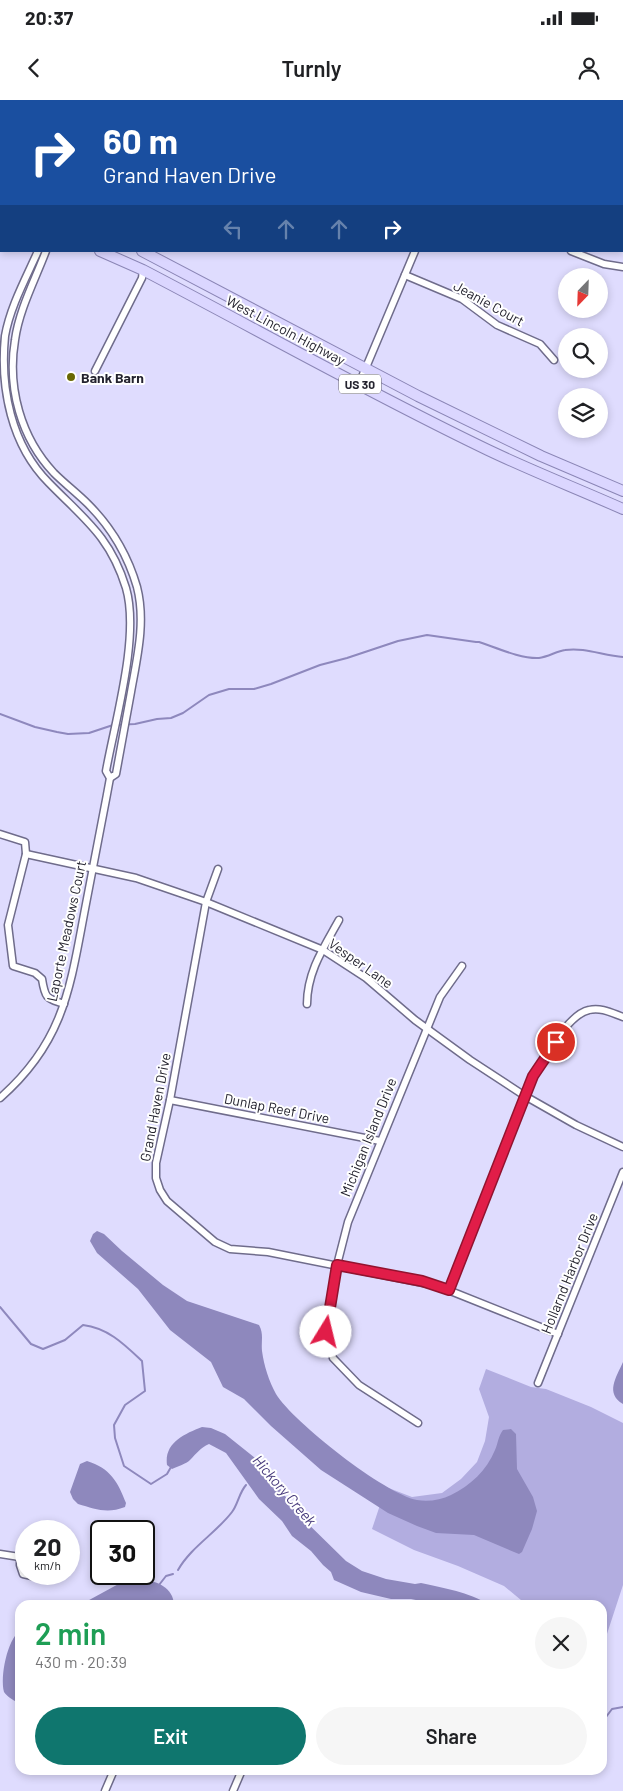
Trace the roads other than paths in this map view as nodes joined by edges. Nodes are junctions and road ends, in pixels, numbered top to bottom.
1 (38, 252) edge
2 (46, 252) edge
3 (102, 252) edge
4 (144, 252) edge
5 (415, 252) edge
6 (574, 252) edge
7 (623, 267) edge
8 (143, 270) junction
9 (405, 276) junction
10 (554, 360) dead end
11 (366, 369) junction
12 (95, 372) dead end
13 (360, 384) junction
14 (623, 490) edge
15 (623, 509) edge
16 (110, 778) junction
17 (0, 834) edge
18 (26, 854) junction
19 (218, 869) dead end
20 (93, 870) junction
21 (206, 902) junction
22 (339, 920) dead end
23 (322, 950) junction
24 (462, 966) dead end
25 (64, 1004) junction
26 (306, 1004) dead end
27 (623, 1017) edge
28 (426, 1029) junction
29 (3, 1096) edge
30 (525, 1096) junction
31 (170, 1100) junction
32 (380, 1141) junction
33 (623, 1147) edge
34 (623, 1172) edge
35 (337, 1265) junction
36 (449, 1290) junction
37 (558, 1334) junction
38 (538, 1383) dead end
39 (418, 1423) dead end
40 (0, 1554) edge
41 (15, 1556) edge
42 (112, 1775) edge
43 (240, 1775) edge
44 (105, 1791) edge
45 (233, 1791) edge

1 - 16 street, Laporte Meadows Court
2 - 16 street, Laporte Meadows Court
3 - 8 main road, West Lincoln Highway / US 30
4 - 11 main road, West Lincoln Highway / US 30
5 - 9 street
6 - 7 street
8 - 12 street
8 - 13 main road, West Lincoln Highway / US 30
9 - 10 street, Jeanie Court
9 - 11 street
11 - 13 street
11 - 14 main road, West Lincoln Highway / US 30
13 - 15 main road, West Lincoln Highway / US 30
16 - 20 street, Laporte Meadows Court
17 - 18 street
18 - 20 street, Vesper Lane
18 - 25 street
19 - 21 street, Grand Haven Drive
20 - 21 street, Vesper Lane
20 - 25 street, Laporte Meadows Court
21 - 23 street, Vesper Lane
21 - 31 street, Grand Haven Drive
22 - 23 street
23 - 26 street
23 - 28 street, Vesper Lane
24 - 28 street, Michigan Island Drive
25 - 29 street, Laporte Meadows Court
27 - 30 street
28 - 30 street, Vesper Lane
28 - 32 street, Michigan Island Drive
30 - 33 street, Vesper Lane
30 - 36 street
31 - 32 street, Dunlap Reef Drive
31 - 35 street, Grand Haven Drive
32 - 35 street, Michigan Island Drive
34 - 37 street, Hollarnd Harbor Drive
35 - 36 street, Grand Haven Drive
35 - 39 street, Michigan Island Drive
36 - 37 street, Grand Haven Drive
37 - 38 street, Hollarnd Harbor Drive
40 - 41 street
42 - 44 street
43 - 45 street

